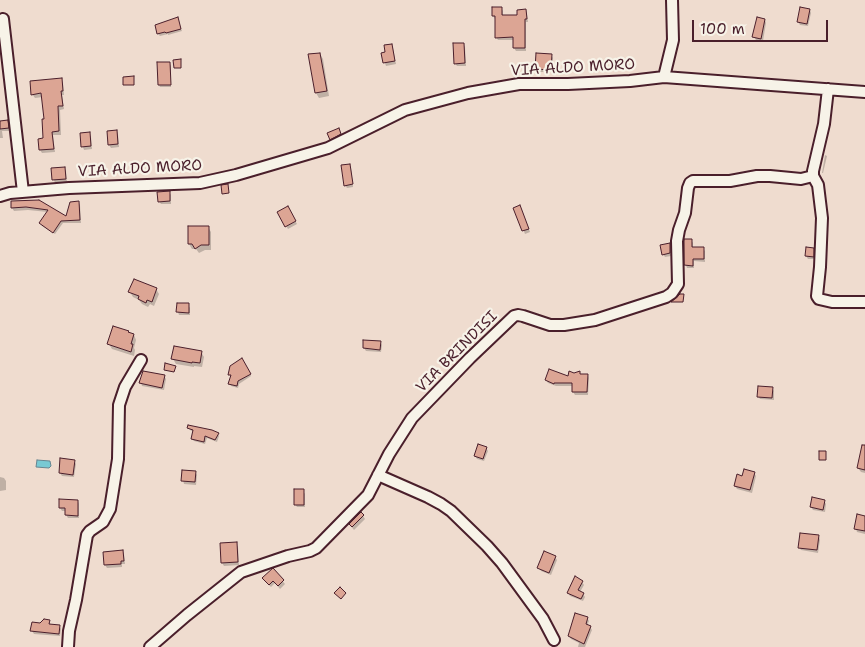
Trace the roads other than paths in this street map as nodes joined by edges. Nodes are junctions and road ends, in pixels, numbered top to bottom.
1 (672, 0) edge
2 (3, 19) dead end
3 (664, 77) junction
4 (828, 89) junction
5 (865, 92) edge
6 (813, 176) junction
7 (23, 192) junction
8 (0, 196) edge
9 (865, 302) edge
10 (141, 360) dead end
11 (378, 474) junction
12 (554, 640) dead end
13 (68, 647) edge
14 (150, 647) edge

1 - 3 street
2 - 7 street
3 - 4 street, VIA ALDO MORO
3 - 7 street, VIA ALDO MORO
4 - 5 street, VIA ALDO MORO
4 - 6 street
6 - 9 street
6 - 11 street, VIA BRINDISI
7 - 8 street, VIA ALDO MORO
10 - 13 street
11 - 12 street
11 - 14 street, VIA BRINDISI

